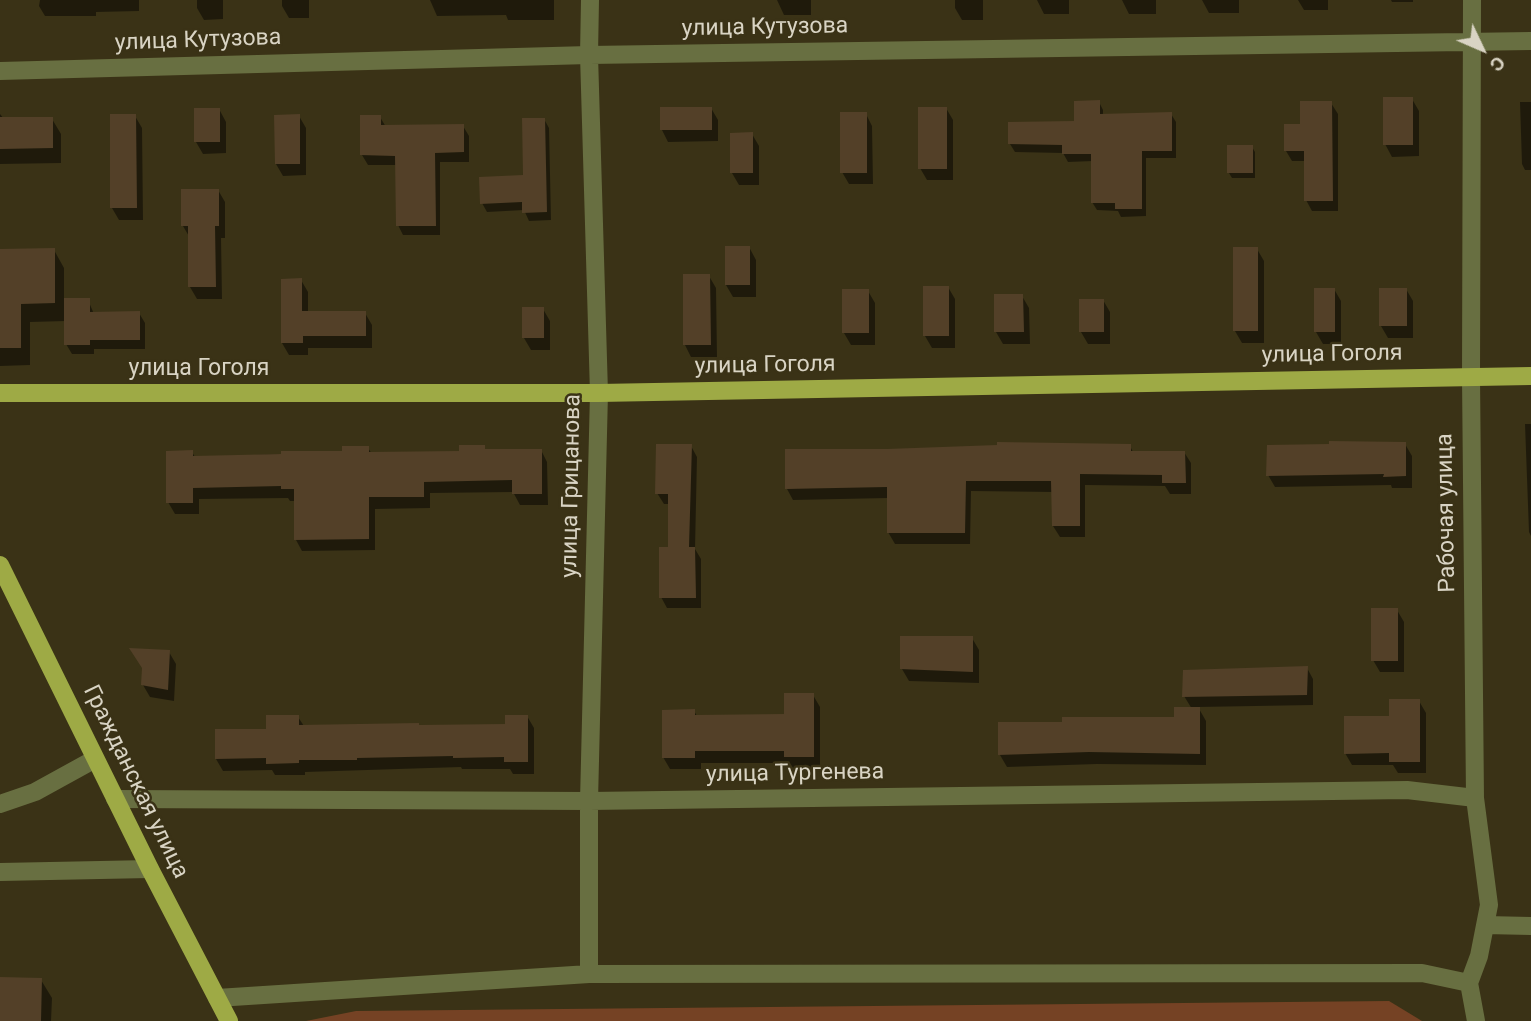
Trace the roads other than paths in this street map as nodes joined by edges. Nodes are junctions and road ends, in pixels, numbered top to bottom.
1 (590, 0) edge
2 (1472, 0) edge
3 (1531, 41) edge
4 (1472, 42) junction
5 (589, 55) junction
6 (0, 71) edge
7 (1531, 376) edge
8 (1471, 377) junction
9 (0, 393) edge
10 (599, 393) junction
11 (0, 565) edge
12 (95, 759) junction
13 (1475, 798) junction
14 (115, 799) junction
15 (589, 801) junction
16 (0, 804) edge
17 (150, 869) junction
18 (0, 872) edge
19 (1485, 925) junction
20 (1531, 926) edge
21 (589, 974) junction
22 (1469, 983) junction
23 (217, 998) junction
24 (229, 1021) edge
25 (1476, 1021) edge

1 - 5 street, улица Грицанова
2 - 4 street, Рабочая улица
3 - 4 street, улица Кутузова
4 - 5 street, улица Кутузова
4 - 8 street, Рабочая улица
5 - 6 street, улица Кутузова
5 - 10 street, улица Грицанова
7 - 8 main road, улица Гоголя
8 - 10 main road, улица Гоголя
8 - 13 street, Рабочая улица
9 - 10 main road, улица Гоголя
10 - 15 street, улица Грицанова
11 - 12 main road, Гражданская улица
12 - 14 main road, Гражданская улица
12 - 16 street
13 - 15 street, улица Тургенева
13 - 19 street, Рабочая улица
14 - 15 street, улица Тургенева
14 - 17 main road, Гражданская улица
15 - 21 street, улица Грицанова
17 - 18 street
17 - 23 main road, Гражданская улица
19 - 20 street
19 - 22 street, Рабочая улица
21 - 22 street
21 - 23 street
22 - 25 street, Рабочая улица
23 - 24 main road, Гражданская улица

